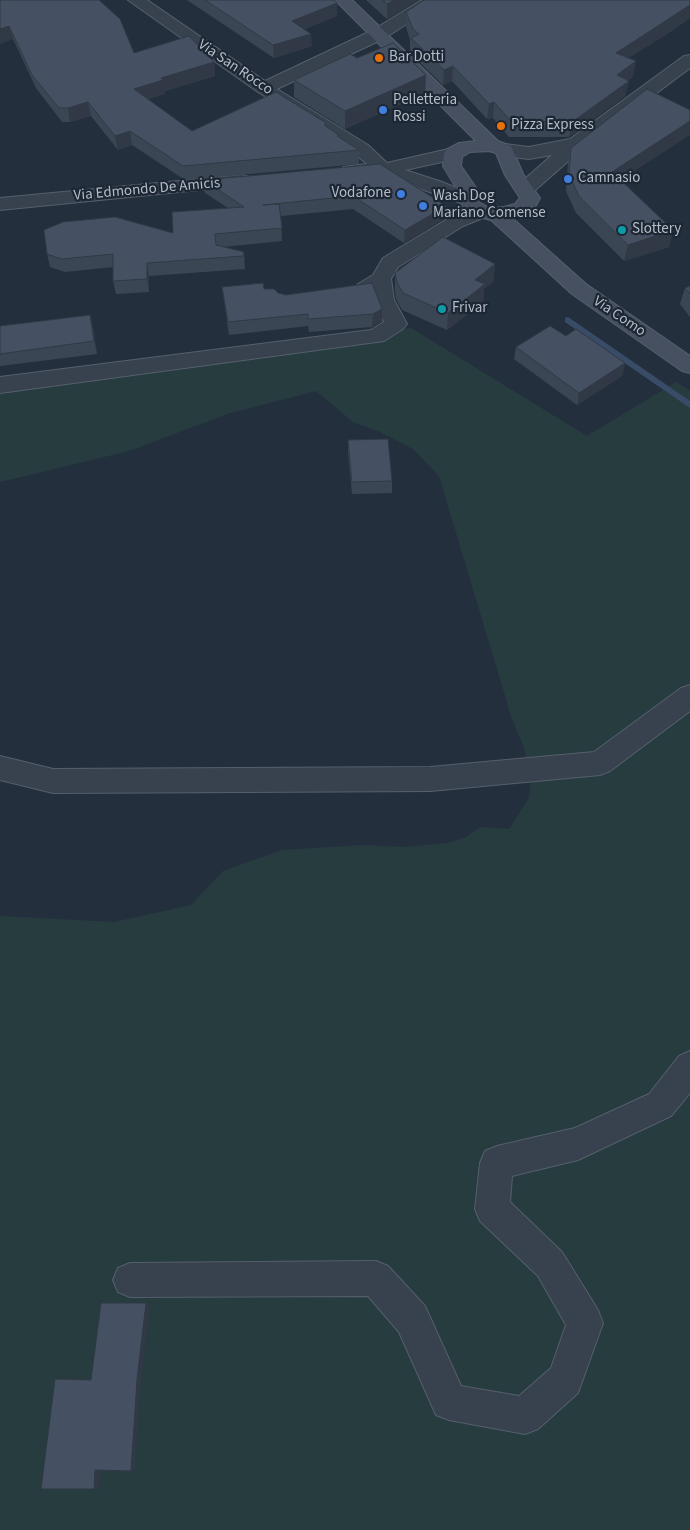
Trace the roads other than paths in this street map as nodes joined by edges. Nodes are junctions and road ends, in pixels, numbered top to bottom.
1 (136, 0) edge
2 (343, 0) edge
3 (433, 0) edge
4 (379, 34) junction
5 (690, 60) edge
6 (264, 88) junction
7 (453, 109) junction
8 (576, 144) junction
9 (498, 147) junction
10 (361, 149) junction
11 (456, 151) junction
12 (418, 160) junction
13 (383, 169) junction
14 (335, 173) edge
15 (256, 180) edge
16 (0, 204) edge
17 (482, 209) junction
18 (531, 210) junction
19 (552, 263) junction
20 (381, 279) junction
21 (349, 291) edge
22 (688, 361) edge
23 (0, 385) edge
24 (690, 696) edge
25 (0, 768) edge
26 (690, 1067) edge
27 (130, 1280) dead end

1 - 6 street, Via San Rocco
2 - 4 main road
3 - 4 street
4 - 6 street
4 - 7 main road
5 - 8 street
6 - 10 street, Via San Rocco
7 - 9 main road
7 - 11 main road
8 - 9 street
8 - 18 street
9 - 11 main road
9 - 18 main road, Via Como
10 - 12 street
10 - 13 street, Via San Rocco
11 - 12 street
11 - 17 main road
12 - 13 street
13 - 14 street
13 - 17 street, Via San Rocco
15 - 16 street, Via Edmondo De Amicis
17 - 18 main road
17 - 19 main road, Via Como
17 - 20 street
18 - 19 main road, Via Como
19 - 22 main road, Via Como
20 - 21 street
20 - 23 street
24 - 25 street
26 - 27 street

